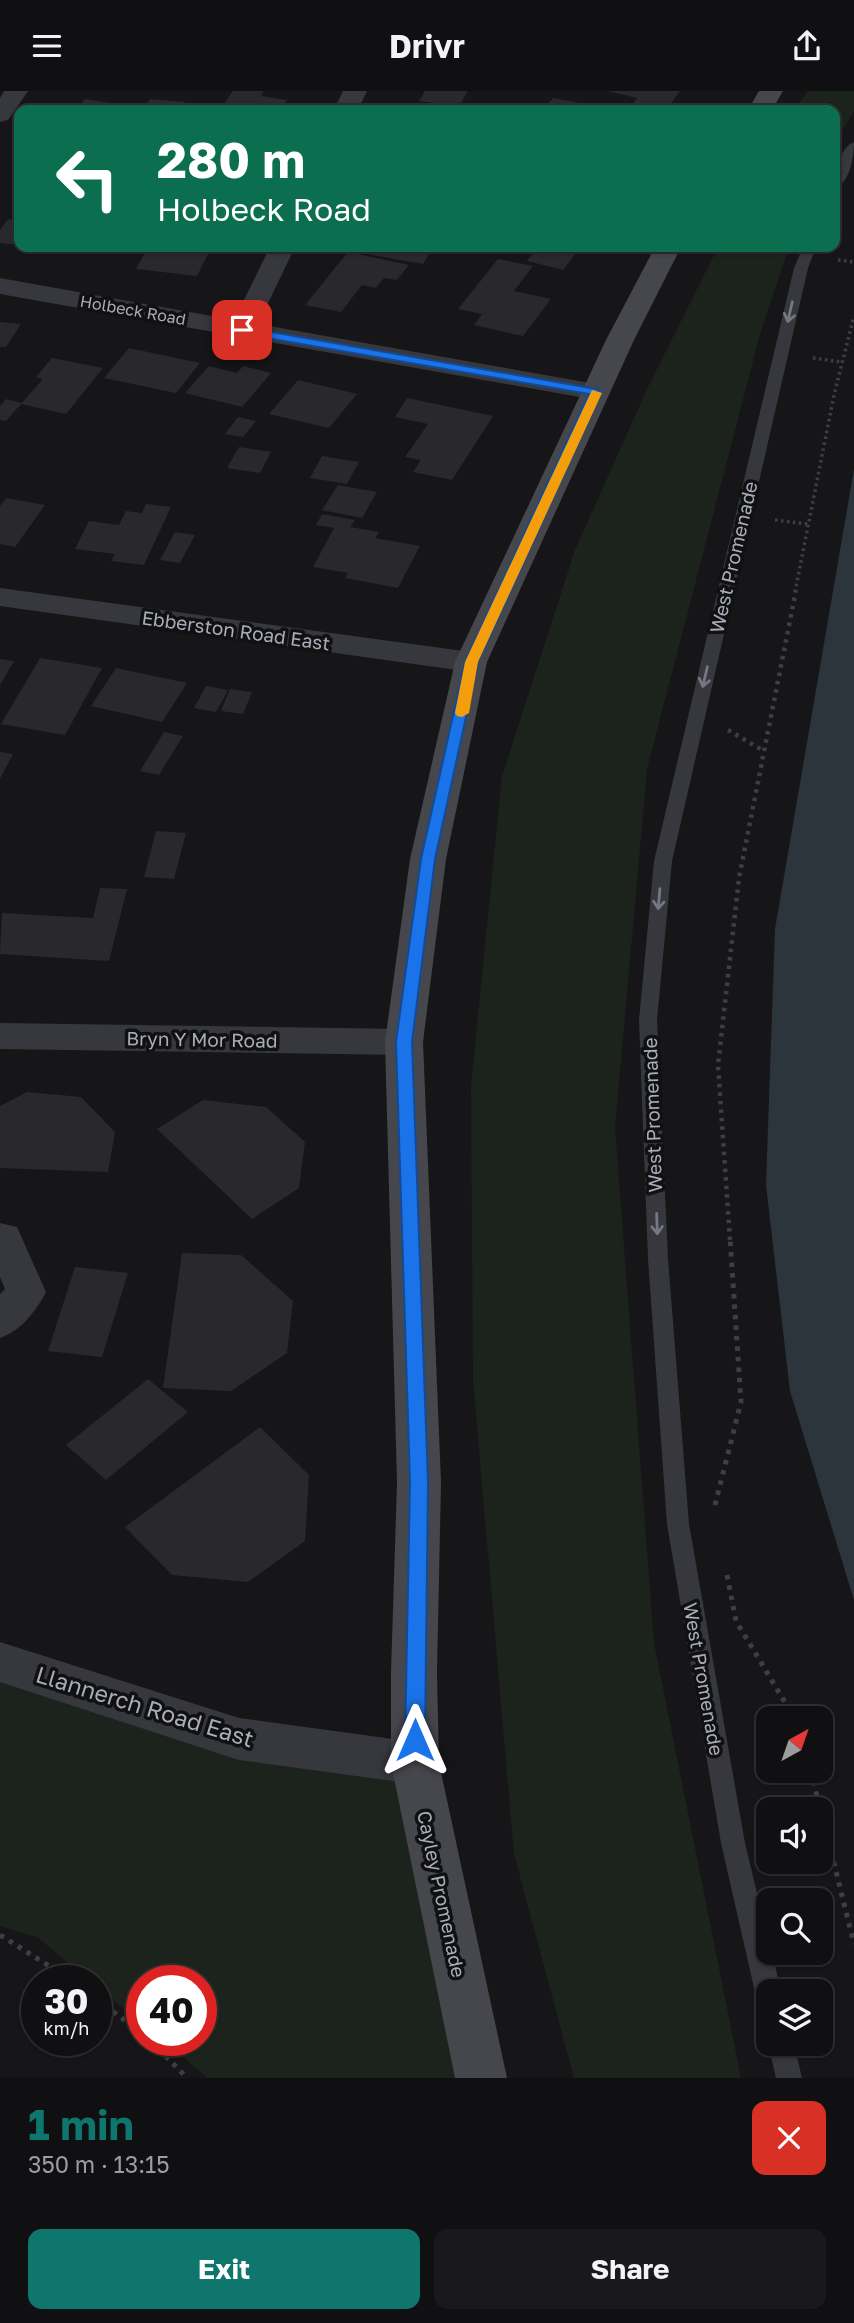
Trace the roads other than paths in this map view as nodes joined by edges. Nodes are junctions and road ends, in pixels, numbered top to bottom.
1 (16, 91) edge
2 (0, 115) edge
3 (854, 146) edge
4 (840, 174) edge
5 (280, 252) edge
6 (666, 252) edge
7 (807, 252) edge
8 (0, 286) edge
9 (242, 330) junction
10 (596, 392) junction
11 (0, 597) edge
12 (471, 662) junction
13 (0, 1036) edge
14 (404, 1042) junction
15 (0, 1238) edge
16 (0, 1322) edge
17 (0, 1662) edge
18 (415, 1763) junction
19 (765, 1979) edge
20 (784, 2056) edge
21 (481, 2078) edge
22 (789, 2078) edge

1 - 2 street
3 - 4 lane
5 - 9 street
6 - 10 street, Cayley Promenade
7 -> 19 lane, West Promenade
8 - 9 street, Holbeck Road
9 - 10 street, Holbeck Road
10 - 12 street, Cayley Promenade
11 - 12 street, Ebberston Road East
12 - 14 street, Cayley Promenade
13 - 14 street, Bryn Y Mor Road
14 - 18 street, Cayley Promenade
15 - 16 street
17 - 18 street, Llannerch Road East
18 - 21 street, Cayley Promenade
20 - 22 lane

